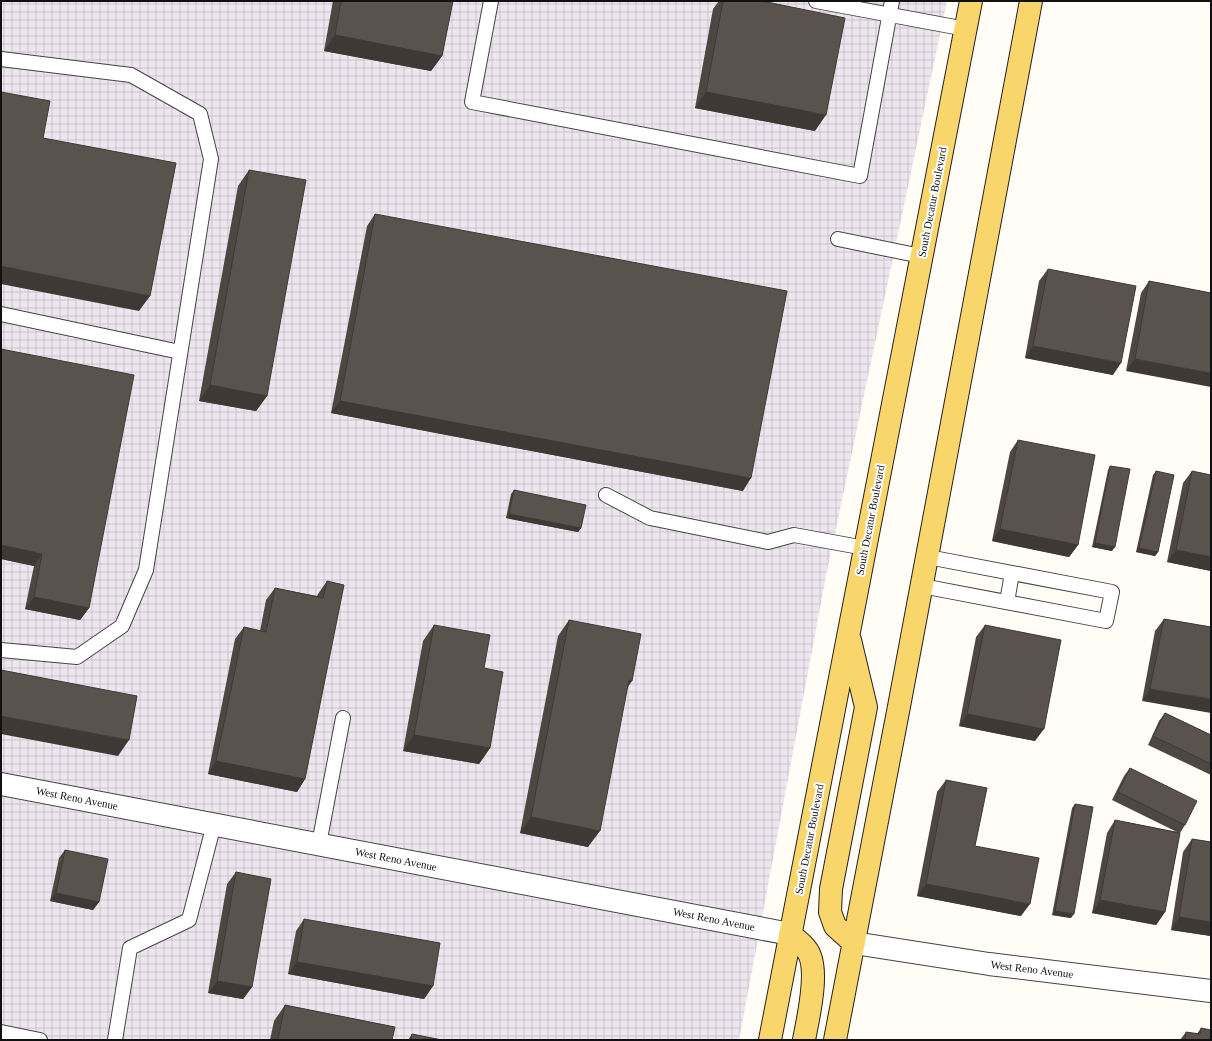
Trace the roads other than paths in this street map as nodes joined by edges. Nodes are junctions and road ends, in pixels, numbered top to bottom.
1 (491, 1) edge
2 (816, 1) edge
3 (971, 1) edge
4 (1031, 1) edge
5 (892, 8) edge
6 (966, 29) junction
7 (1, 60) edge
8 (838, 239) dead end
9 (921, 256) junction
10 (1, 314) edge
11 (180, 352) junction
12 (606, 495) dead end
13 (865, 548) junction
14 (928, 557) junction
15 (1012, 573) junction
16 (922, 586) junction
17 (1007, 602) junction
18 (849, 633) junction
19 (1, 650) edge
20 (343, 718) dead end
21 (1, 784) edge
22 (214, 824) junction
23 (319, 844) junction
24 (790, 934) junction
25 (854, 943) junction
26 (1211, 991) edge
27 (1, 1032) edge
28 (40, 1040) edge
29 (115, 1040) edge
30 (770, 1040) edge
31 (804, 1040) edge
32 (835, 1040) edge

1 - 5 lane
2 - 5 lane
3 - 6 main road, South Decatur Boulevard
4 - 14 main road
5 - 6 lane
6 - 9 main road, South Decatur Boulevard
7 - 11 lane
8 - 9 lane
9 - 13 main road, South Decatur Boulevard
10 - 11 lane
11 - 19 lane
12 - 13 lane
13 - 18 main road, South Decatur Boulevard
14 - 15 lane
14 - 16 main road
15 - 17 lane
15 - 17 lane
16 - 17 lane
16 - 25 main road
18 - 24 main road, South Decatur Boulevard
18 - 25 main road
20 - 23 lane
21 - 22 street, West Reno Avenue
22 - 23 street, West Reno Avenue
22 - 29 lane
23 - 24 street, West Reno Avenue
24 - 30 main road, South Decatur Boulevard
24 - 31 main road
25 - 26 street, West Reno Avenue
25 - 32 main road
27 - 28 lane

